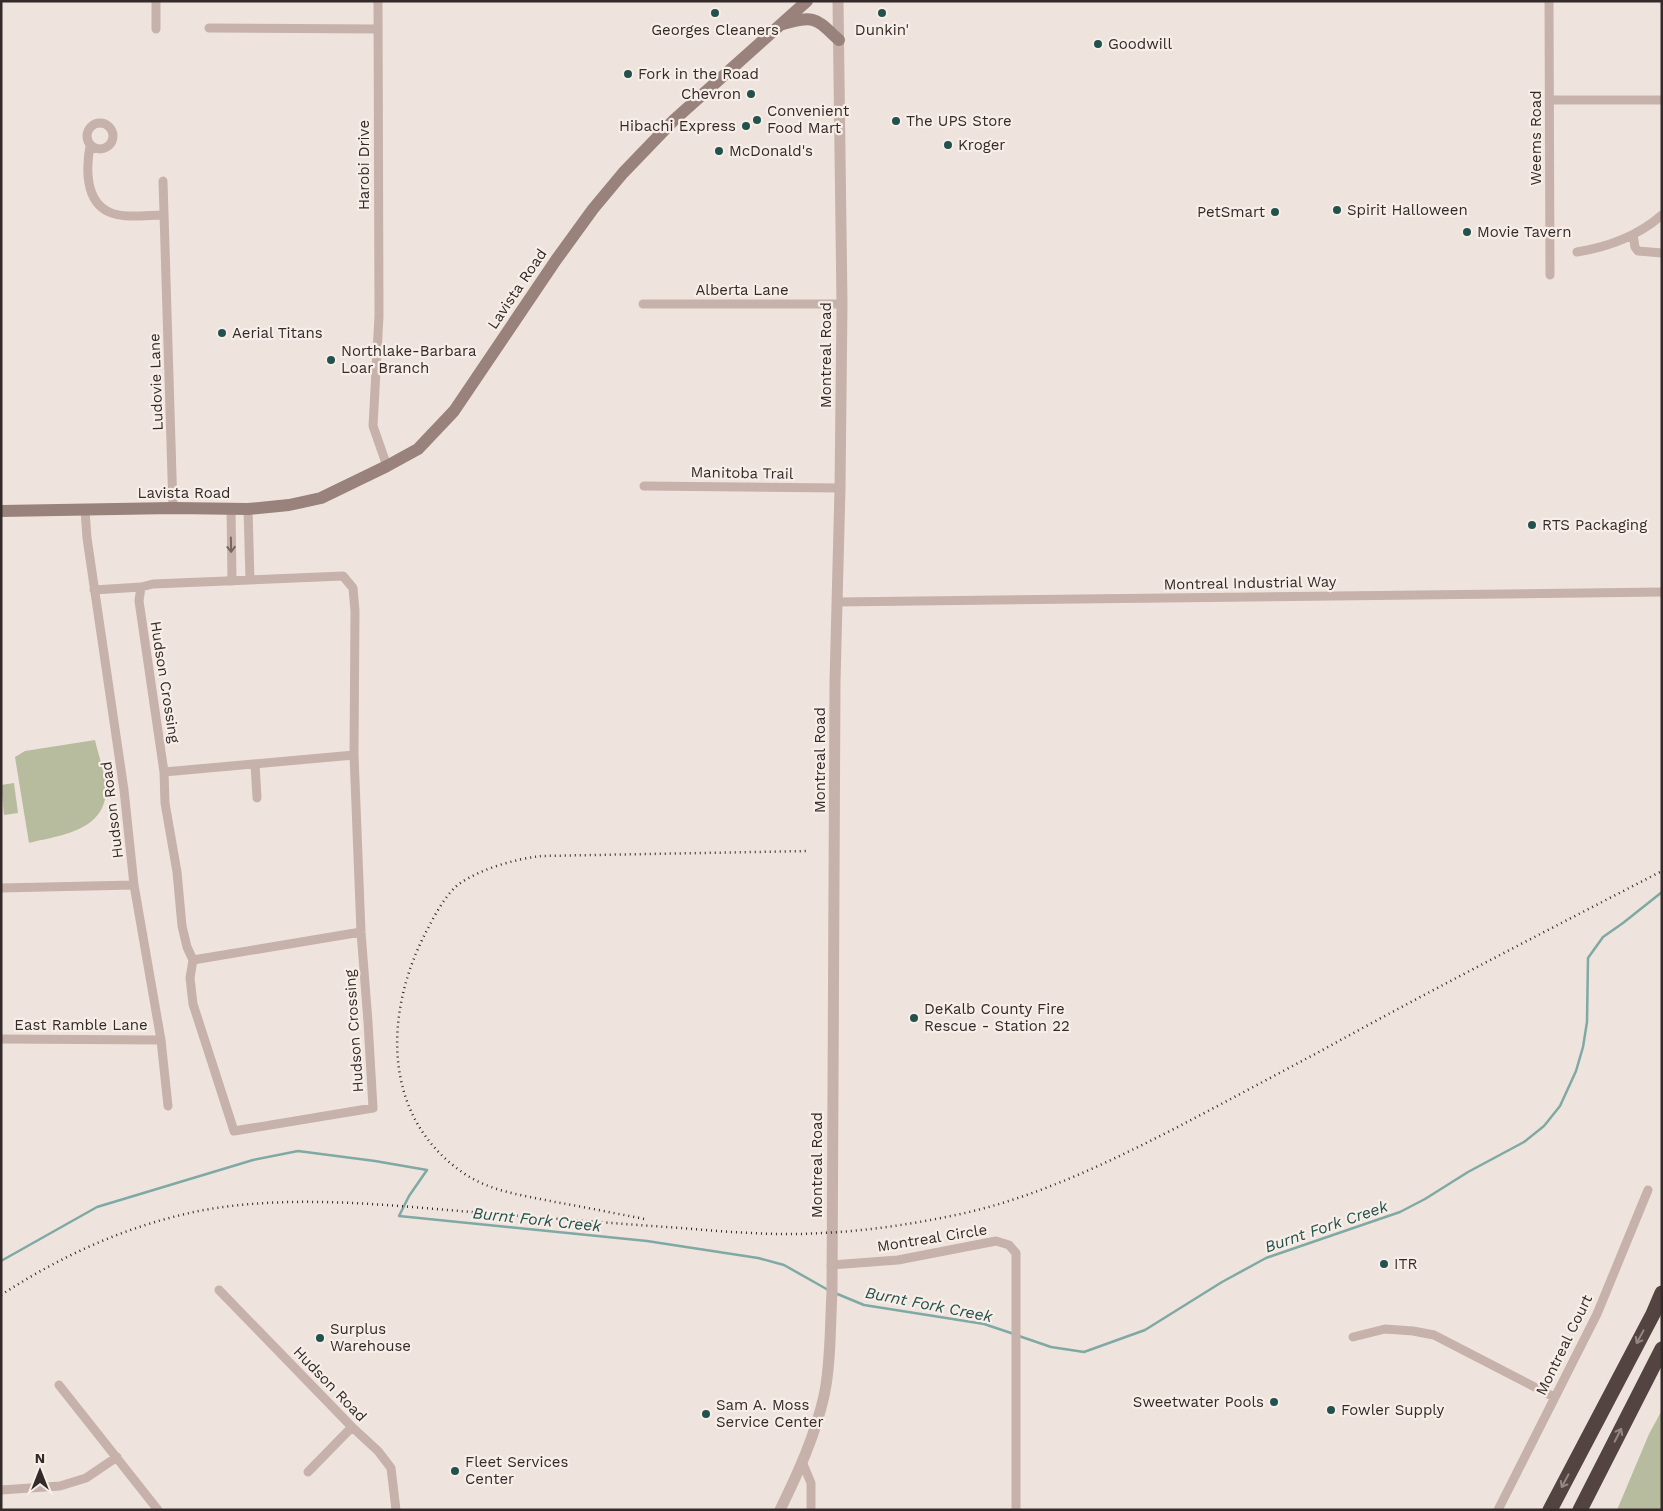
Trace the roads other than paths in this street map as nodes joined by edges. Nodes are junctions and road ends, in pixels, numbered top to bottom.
1 (156, 1) edge
2 (378, 1) edge
3 (807, 1) edge
4 (838, 1) edge
5 (1549, 1) edge
6 (781, 25) junction
7 (209, 28) dead end
8 (378, 28) junction
9 (156, 30) dead end
10 (839, 40) junction
11 (1550, 100) junction
12 (1662, 100) edge
13 (90, 146) dead end
14 (163, 181) dead end
15 (164, 215) junction
16 (1662, 215) edge
17 (1633, 235) junction
18 (1577, 252) dead end
19 (1662, 253) edge
20 (1550, 275) dead end
21 (643, 304) dead end
22 (842, 304) junction
23 (387, 466) junction
24 (644, 486) dead end
25 (840, 488) junction
26 (173, 508) junction
27 (231, 509) junction
28 (248, 509) junction
29 (85, 510) junction
30 (1, 511) edge
31 (250, 580) junction
32 (232, 581) junction
33 (141, 587) junction
34 (94, 590) junction
35 (1662, 592) edge
36 (838, 602) junction
37 (354, 755) junction
38 (255, 764) junction
39 (164, 772) junction
40 (257, 798) dead end
41 (134, 885) junction
42 (1, 888) edge
43 (361, 932) junction
44 (193, 960) junction
45 (1, 1039) edge
46 (161, 1040) junction
47 (168, 1106) dead end
48 (1648, 1190) dead end
49 (832, 1265) junction
50 (219, 1290) dead end
51 (1662, 1293) edge
52 (1353, 1337) dead end
53 (1662, 1349) edge
54 (59, 1385) dead end
55 (1554, 1397) junction
56 (352, 1427) junction
57 (117, 1457) junction
58 (802, 1464) junction
59 (308, 1472) dead end
60 (1, 1490) edge
61 (158, 1510) edge
62 (396, 1510) edge
63 (780, 1510) edge
64 (811, 1510) edge
65 (1016, 1510) edge
66 (1498, 1510) edge
67 (1550, 1510) edge
68 (1580, 1510) edge

1 - 9 street
2 - 8 street, Harobi Drive
3 - 6 main road, Lavista Road
4 - 10 street, Montreal Road
5 - 11 street, Weems Road
6 - 10 main road
6 - 23 main road, Lavista Road
7 - 8 street
8 - 23 street, Harobi Drive
10 - 22 street, Montreal Road
11 - 12 street
11 - 20 street, Weems Road
13 - 15 street
14 - 15 street, Ludovie Lane
15 - 26 street, Ludovie Lane
16 - 17 street
17 - 18 street
17 - 19 street
21 - 22 street, Alberta Lane
22 - 25 street, Montreal Road
23 - 28 main road, Lavista Road
24 - 25 street, Manitoba Trail
25 - 36 street, Montreal Road
26 - 27 main road, Lavista Road
26 - 29 main road, Lavista Road
27 - 28 main road, Lavista Road
27 -> 32 street
28 - 31 street
29 - 30 main road, Lavista Road
29 - 34 street, Hudson Road
31 - 32 street, Hudson Crossing
31 - 37 street, Hudson Crossing
32 - 33 street, Hudson Crossing
33 - 34 street, Hudson Crossing
33 - 39 street, Hudson Crossing
34 - 41 street, Hudson Road
35 - 36 street, Montreal Industrial Way
36 - 49 street, Montreal Road
37 - 38 street
37 - 43 street, Hudson Crossing
38 - 39 street
38 - 40 street
39 - 44 street, Hudson Crossing
41 - 42 street
41 - 46 street, Hudson Road
43 - 44 street
43 - 44 street, Hudson Crossing
45 - 46 street, East Ramble Lane
46 - 47 street, Hudson Road
48 - 55 street, Montreal Court
49 - 58 street, Montreal Road
49 - 65 street, Montreal Circle
50 - 56 street, Hudson Road
51 -> 67 highway
52 - 55 street
68 -> 53 highway
54 - 57 street
55 - 66 street, Montreal Court
56 - 59 street
56 - 62 street, Hudson Road
57 - 60 street
57 - 61 street
58 - 63 street, Montreal Road
58 - 64 street

